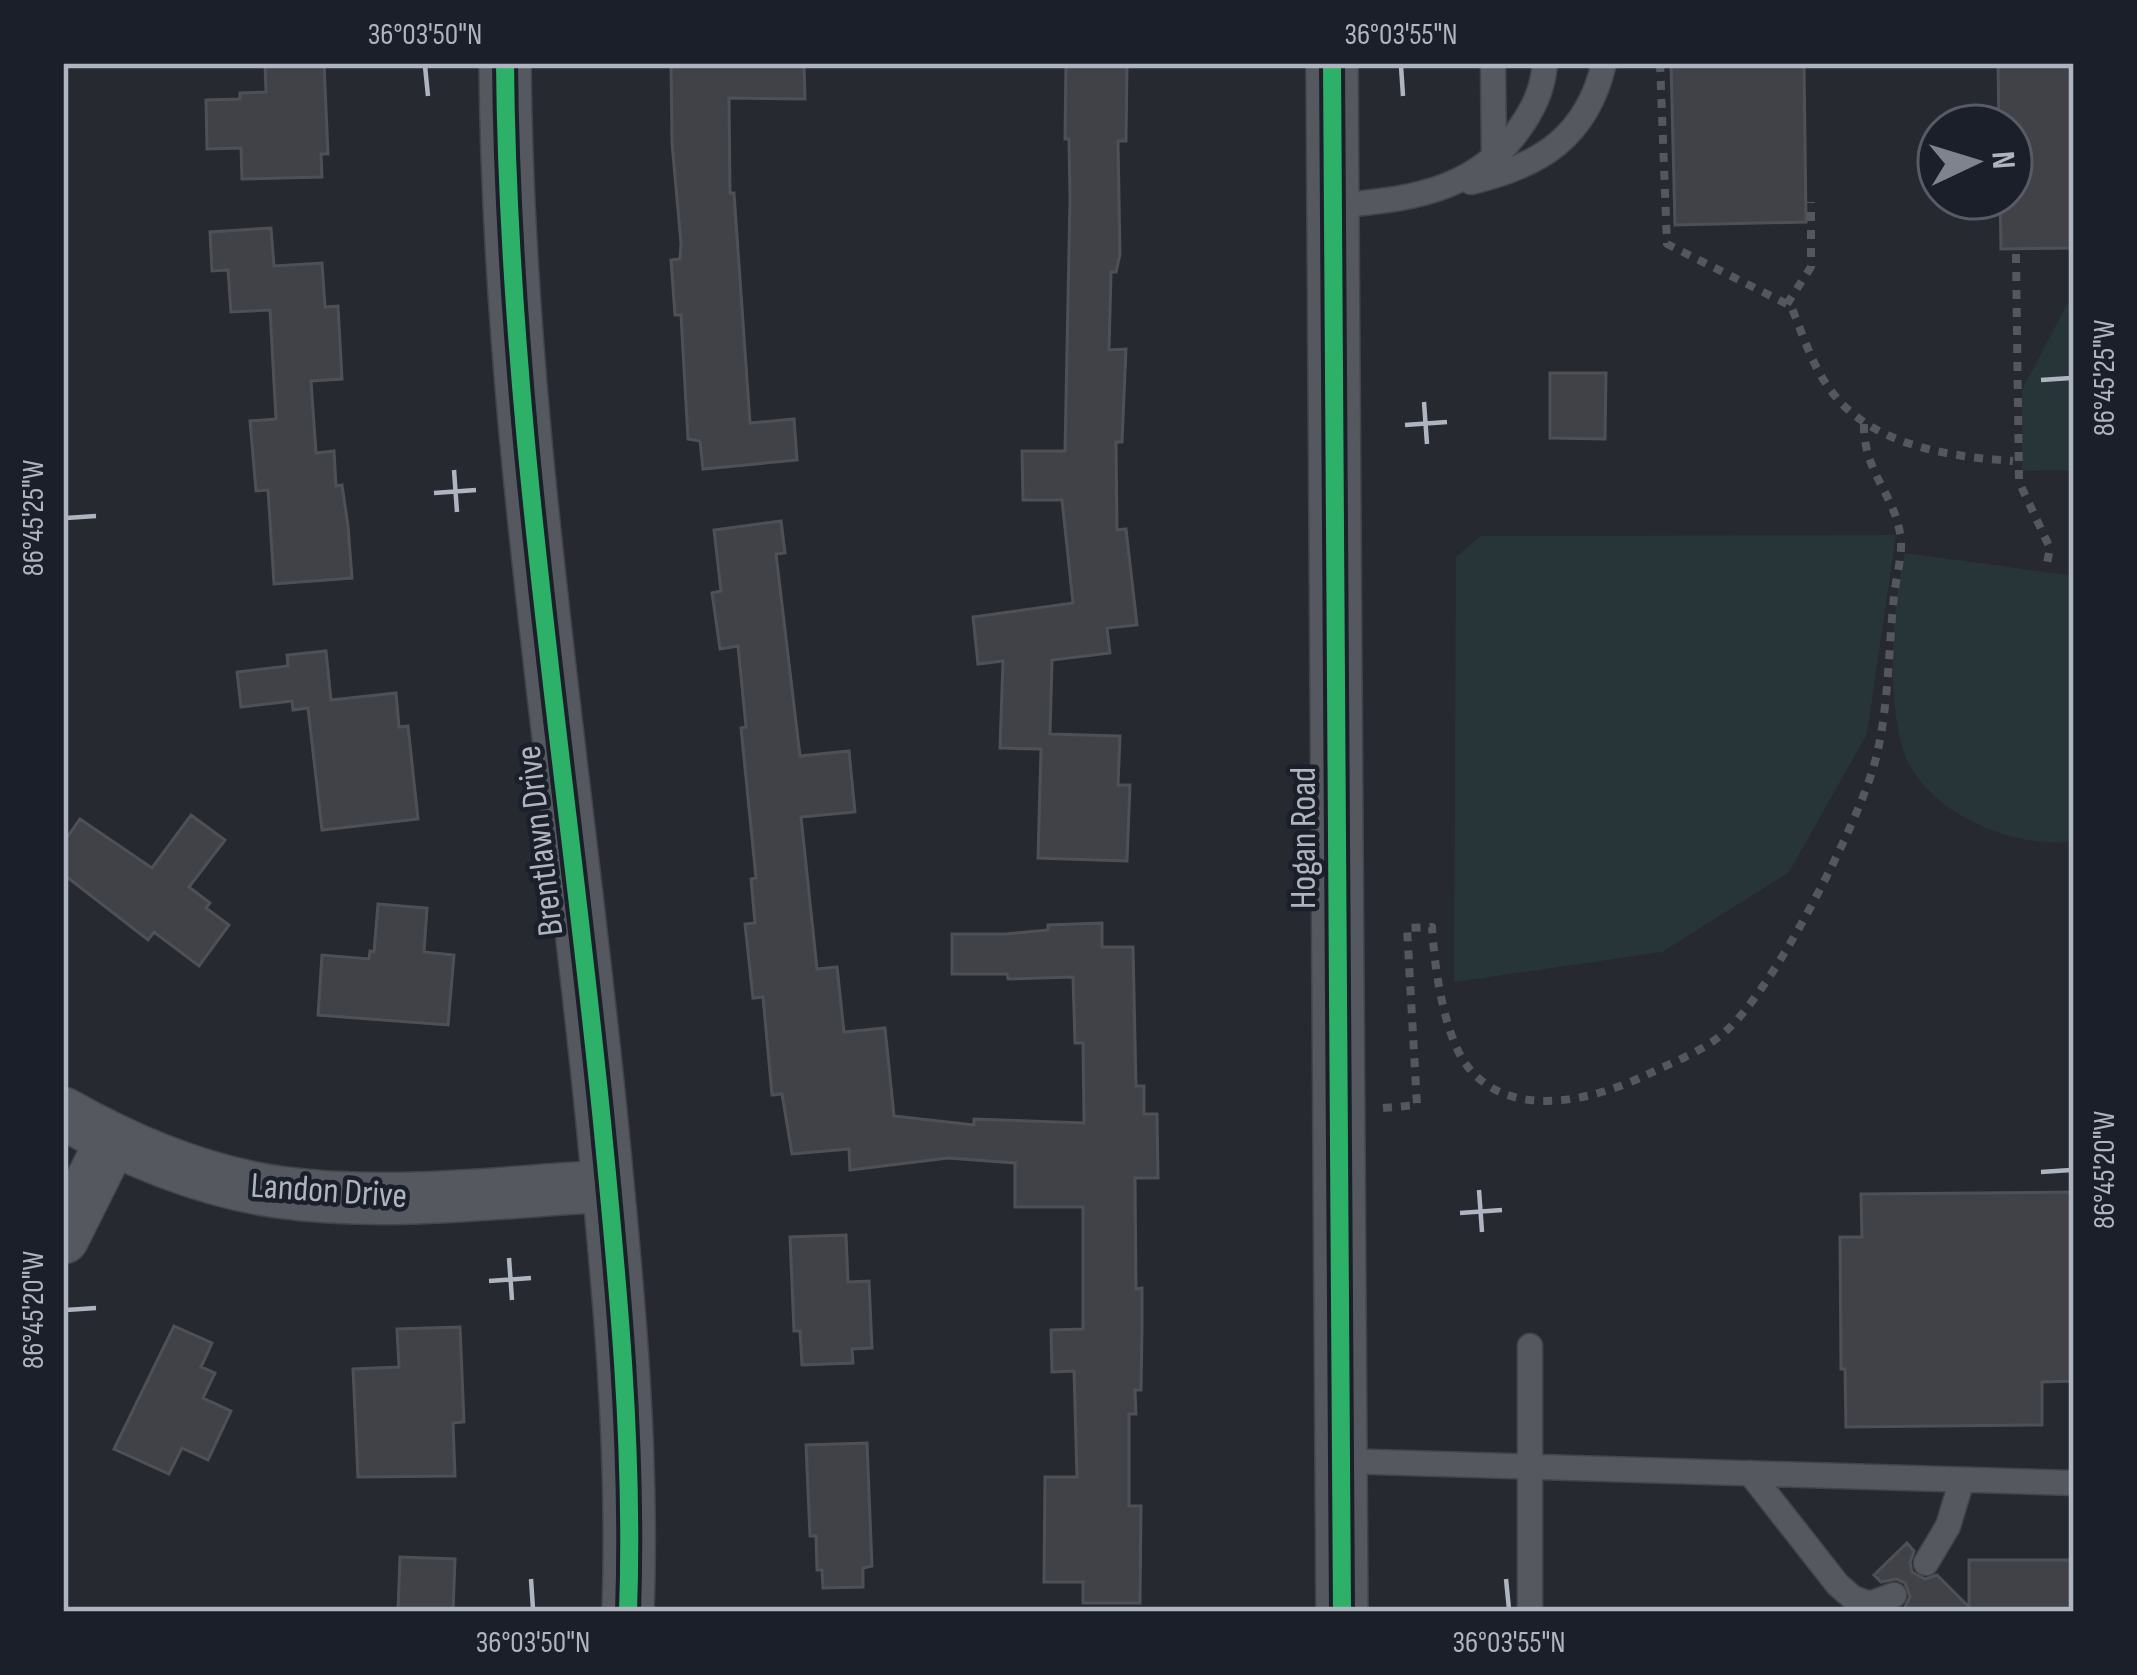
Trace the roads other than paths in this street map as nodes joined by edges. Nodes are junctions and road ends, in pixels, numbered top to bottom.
1 (505, 63) edge
2 (1332, 63) edge
3 (1492, 63) edge
4 (1545, 63) edge
5 (1604, 63) edge
6 (1494, 160) junction
7 (1428, 193) junction
8 (1333, 206) junction
9 (63, 1113) edge
10 (112, 1140) junction
11 (608, 1186) junction
12 (63, 1238) edge
13 (1530, 1346) dead end
14 (1340, 1461) junction
15 (1531, 1467) junction
16 (1750, 1473) junction
17 (1962, 1480) junction
18 (2074, 1483) edge
19 (1926, 1563) dead end
20 (1894, 1595) dead end
21 (628, 1612) edge
22 (1342, 1612) edge
23 (1530, 1612) edge

1 - 11 street, Brentlawn Drive
2 - 8 street, Hogan Road
3 - 6 lane
4 - 6 lane
5 - 7 lane
6 - 7 lane
7 - 8 lane
8 - 14 street, Hogan Road
9 - 10 street, Landon Drive
10 - 11 street, Landon Drive
10 - 12 street
11 - 21 street, Brentlawn Drive
13 - 15 lane
14 - 15 lane
14 - 22 street, Hogan Road
15 - 16 lane
15 - 23 lane
16 - 17 lane
16 - 20 lane
17 - 18 lane
17 - 19 lane

